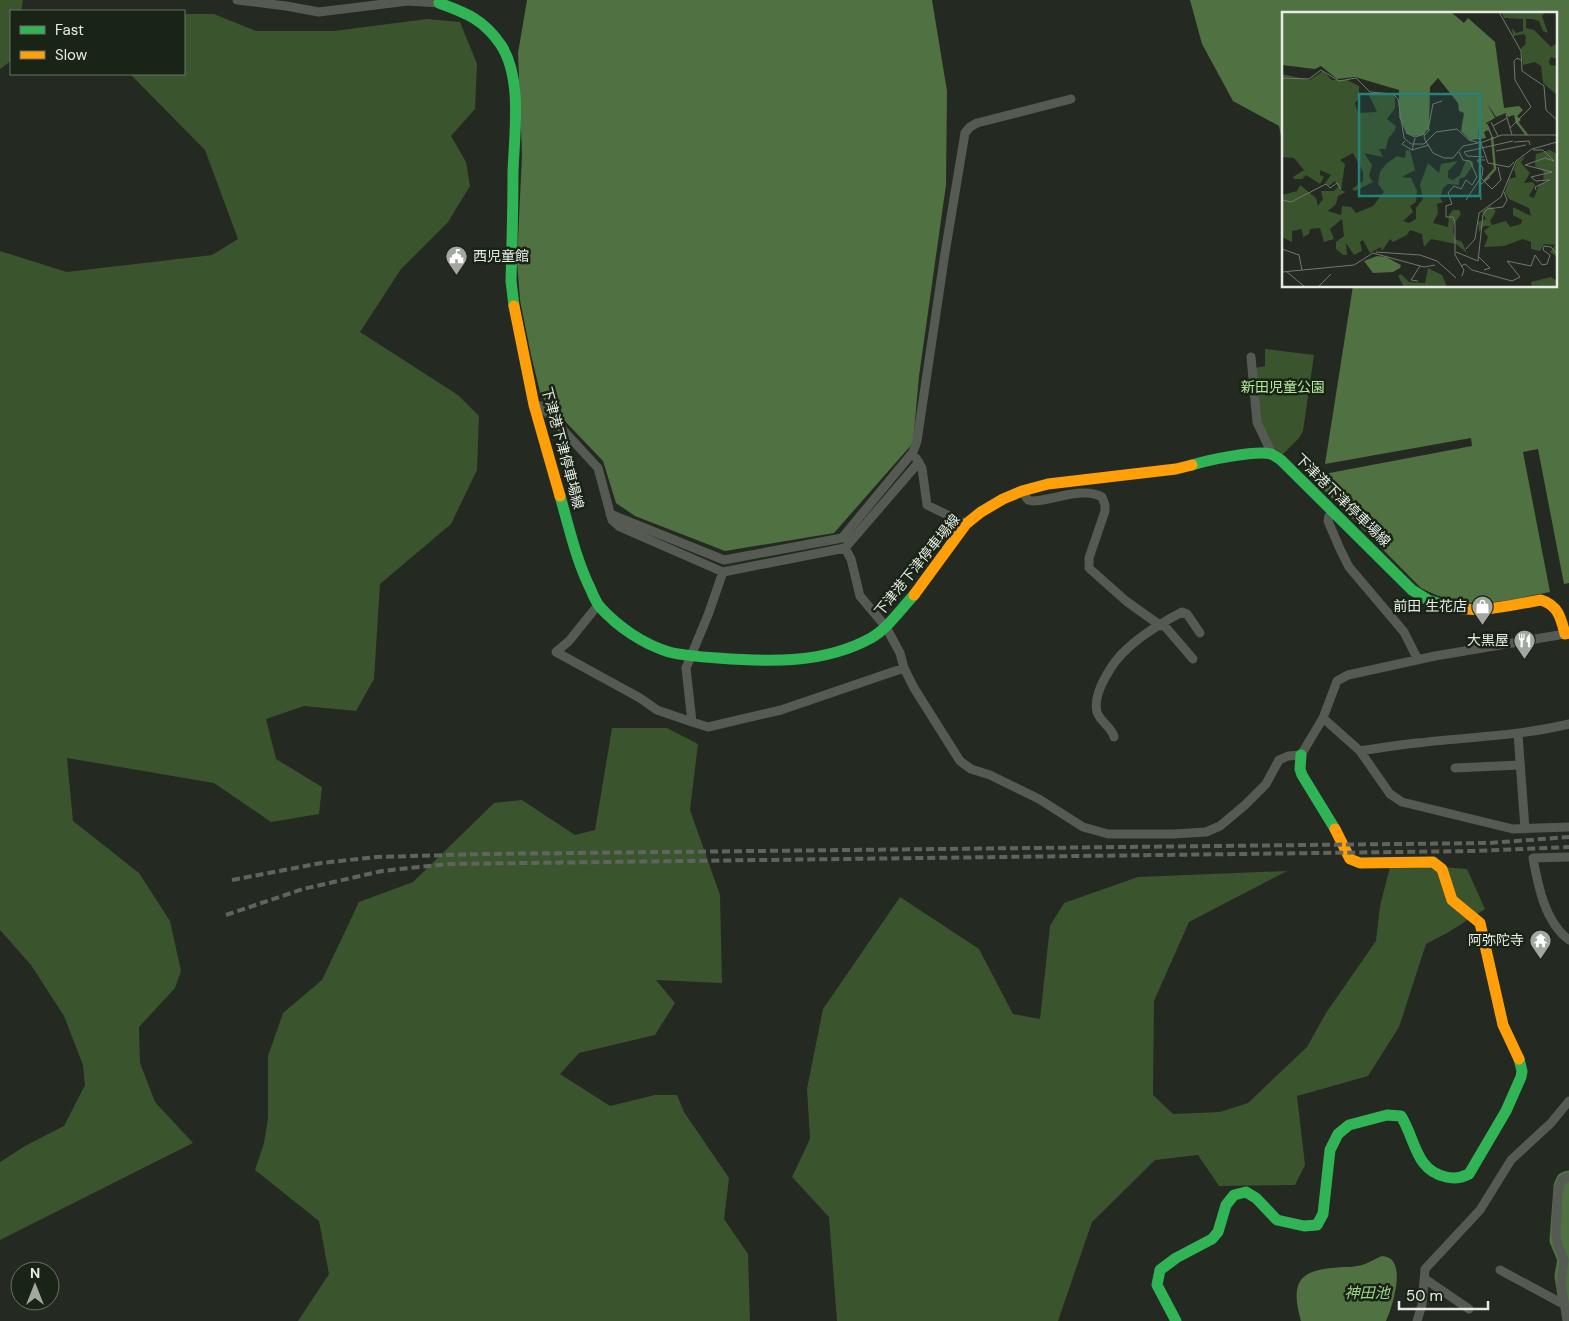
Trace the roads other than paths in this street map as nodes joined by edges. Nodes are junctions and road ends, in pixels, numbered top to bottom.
1 (237, 0) edge
2 (439, 3) joint
3 (1071, 99) dead end
4 (1251, 357) dead end
5 (534, 405) junction
6 (913, 452) junction
7 (1272, 454) junction
8 (919, 462) junction
9 (1022, 491) junction
10 (1334, 512) junction
11 (610, 514) junction
12 (966, 524) junction
13 (845, 548) junction
14 (723, 572) junction
15 (598, 605) junction
16 (1162, 625) junction
17 (886, 628) junction
18 (1200, 633) dead end
19 (1567, 633) edge
20 (692, 656) junction
21 (1193, 659) dead end
22 (1418, 660) junction
23 (904, 668) junction
24 (1323, 718) junction
25 (692, 722) junction
26 (1569, 724) edge
27 (1518, 734) junction
28 (1114, 737) dead end
29 (1360, 750) junction
30 (1301, 755) junction
31 (1520, 765) junction
32 (1455, 768) dead end
33 (1569, 827) edge
34 (1526, 829) junction
35 (1569, 857) edge
36 (1569, 940) edge
37 (1569, 1101) edge
38 (1569, 1177) edge
39 (1500, 1270) dead end
40 (1425, 1279) junction
41 (1565, 1304) junction
42 (1469, 1309) dead end
43 (1176, 1321) edge
44 (1417, 1321) edge
45 (1567, 1321) edge

1 - 2 street
2 - 5 main road, 下津港下津停車場線
3 - 6 street
4 - 7 street
5 - 11 street
5 - 15 main road, 下津港下津停車場線
6 - 8 street
6 - 11 street
7 - 9 main road, 下津港下津停車場線
7 - 10 main road, 下津港下津停車場線
8 - 12 street
8 - 13 street
9 - 12 main road, 下津港下津停車場線
9 - 16 street
10 - 19 main road, 下津港下津停車場線
10 - 22 street
11 - 14 street
12 - 17 main road, 下津港下津停車場線
13 - 14 street
13 - 17 street
14 - 20 street
15 - 20 main road, 下津港下津停車場線
15 - 25 street
16 - 18 street
16 - 21 street
16 - 28 street
17 - 20 main road, 下津港下津停車場線
17 - 23 street
19 - 22 street
20 - 25 street
22 - 24 street
23 - 25 street
23 - 30 street
24 - 29 street
24 - 30 street
26 - 27 street
27 - 29 street
27 - 31 street
29 - 34 street
30 - 43 main road
31 - 32 street
31 - 34 street
33 - 34 street
35 - 36 street
37 - 40 street
38 - 41 street
39 - 41 street
40 - 42 street
40 - 44 street
41 - 45 street

